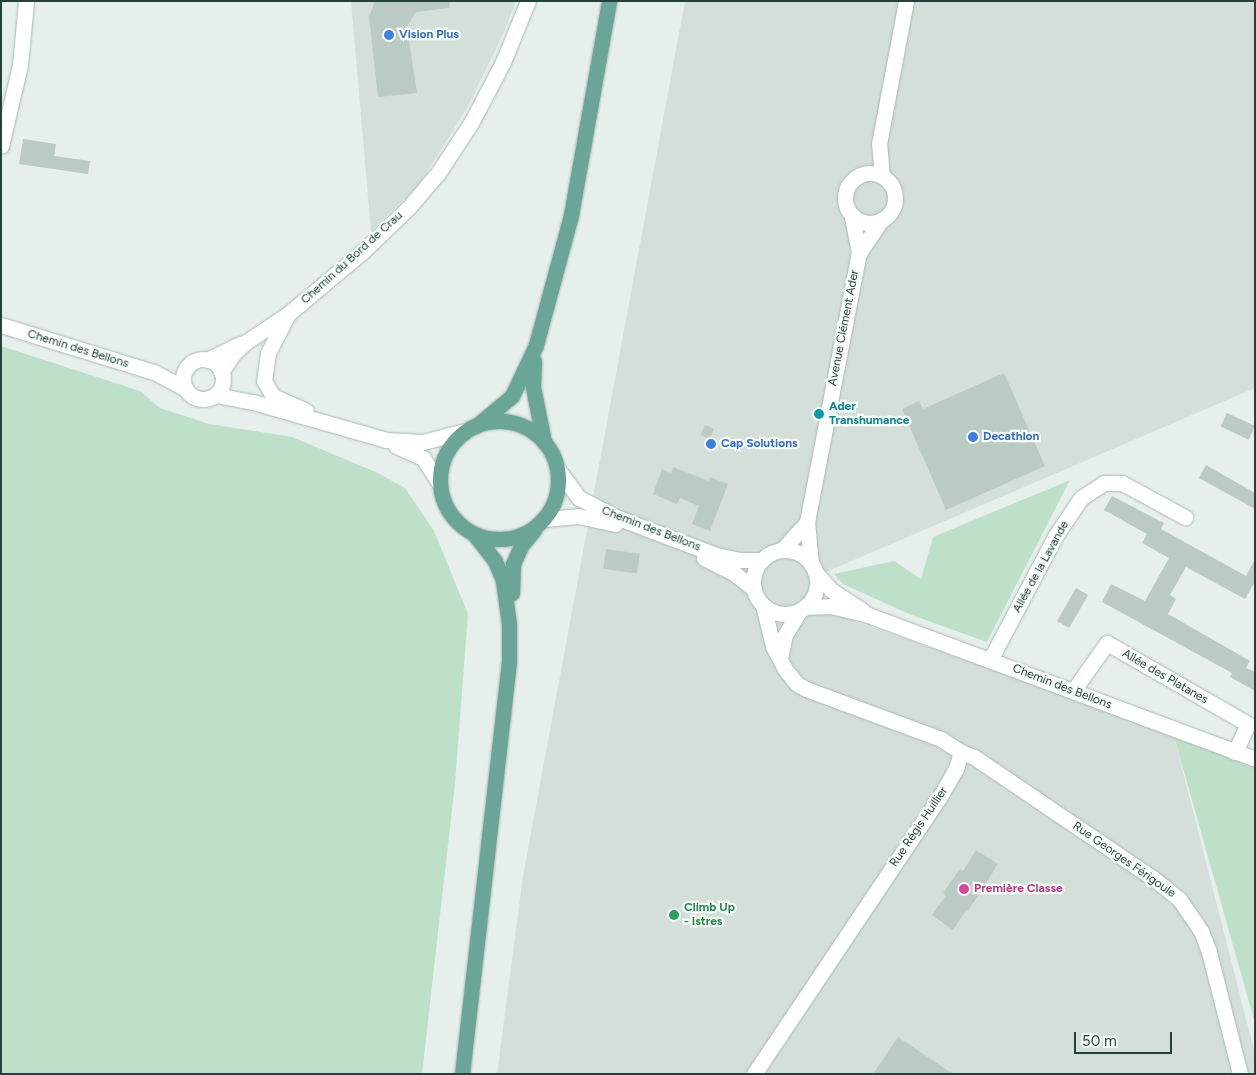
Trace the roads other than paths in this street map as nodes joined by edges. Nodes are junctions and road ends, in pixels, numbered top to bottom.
1 (26, 1) edge
2 (528, 1) edge
3 (609, 1) edge
4 (906, 1) edge
5 (880, 144) junction
6 (1, 146) edge
7 (862, 174) junction
8 (882, 176) junction
9 (852, 216) junction
10 (881, 220) junction
11 (859, 252) junction
12 (288, 314) junction
13 (1, 325) edge
14 (246, 342) junction
15 (536, 344) junction
16 (207, 360) junction
17 (187, 369) junction
18 (154, 372) junction
19 (222, 375) junction
20 (186, 389) junction
21 (216, 395) junction
22 (254, 402) junction
23 (327, 423) junction
24 (471, 428) junction
25 (386, 440) junction
26 (544, 442) junction
27 (557, 468) junction
28 (439, 483) junction
29 (1185, 516) dead end
30 (807, 522) junction
31 (541, 523) junction
32 (474, 534) junction
33 (782, 550) junction
34 (761, 560) junction
35 (813, 568) junction
36 (754, 588) junction
37 (763, 605) junction
38 (802, 608) junction
39 (868, 615) junction
40 (509, 624) junction
41 (780, 658) junction
42 (990, 660) junction
43 (1073, 691) junction
44 (962, 752) junction
45 (1235, 752) junction
46 (1255, 759) edge
47 (462, 1074) edge
48 (754, 1074) edge
49 (1240, 1074) edge

1 - 6 street
2 - 12 street, Chemin du Bord de Crau
3 - 15 main road
4 - 5 street
5 - 7 street
5 - 8 street
7 - 8 street
7 - 9 street
8 - 10 street
9 - 10 street
9 - 11 street, Avenue Clément Ader
10 - 11 street, Avenue Clément Ader
11 - 30 street, Avenue Clément Ader
12 - 14 street, Chemin du Bord de Crau
12 - 23 street
13 - 18 street, Chemin des Bellons
14 - 16 street
14 - 19 street
15 - 24 main road
15 - 26 main road
16 - 17 street
16 - 19 street
17 - 18 street, Chemin des Bellons
17 - 20 street
18 - 20 street, Chemin des Bellons
19 - 21 street
19 - 22 street
20 - 21 street
21 - 22 street
22 - 23 street
23 - 25 street
24 - 25 street
24 - 26 main road
24 - 28 main road
25 - 28 street
26 - 27 main road
27 - 31 main road
27 - 34 street, Chemin des Bellons
28 - 32 main road
29 - 42 street, Allée de la Lavande
30 - 33 street
30 - 35 street, Avenue Clément Ader
31 - 32 main road
31 - 36 street, Chemin des Bellons
31 - 40 main road
32 - 40 main road
33 - 34 street
33 - 35 street
34 - 36 street
35 - 38 street
35 - 39 street, Chemin des Bellons
36 - 37 street
37 - 38 street
37 - 41 street
38 - 39 street, Chemin des Bellons
38 - 41 street
39 - 42 street, Chemin des Bellons
40 - 47 main road
41 - 44 street
42 - 43 street, Chemin des Bellons
43 - 45 street, Chemin des Bellons
43 - 45 street, Allée des Platanes
44 - 48 street, Rue Régis Huillier
44 - 49 street, Rue Georges Férigoule
45 - 46 street, Chemin des Bellons

